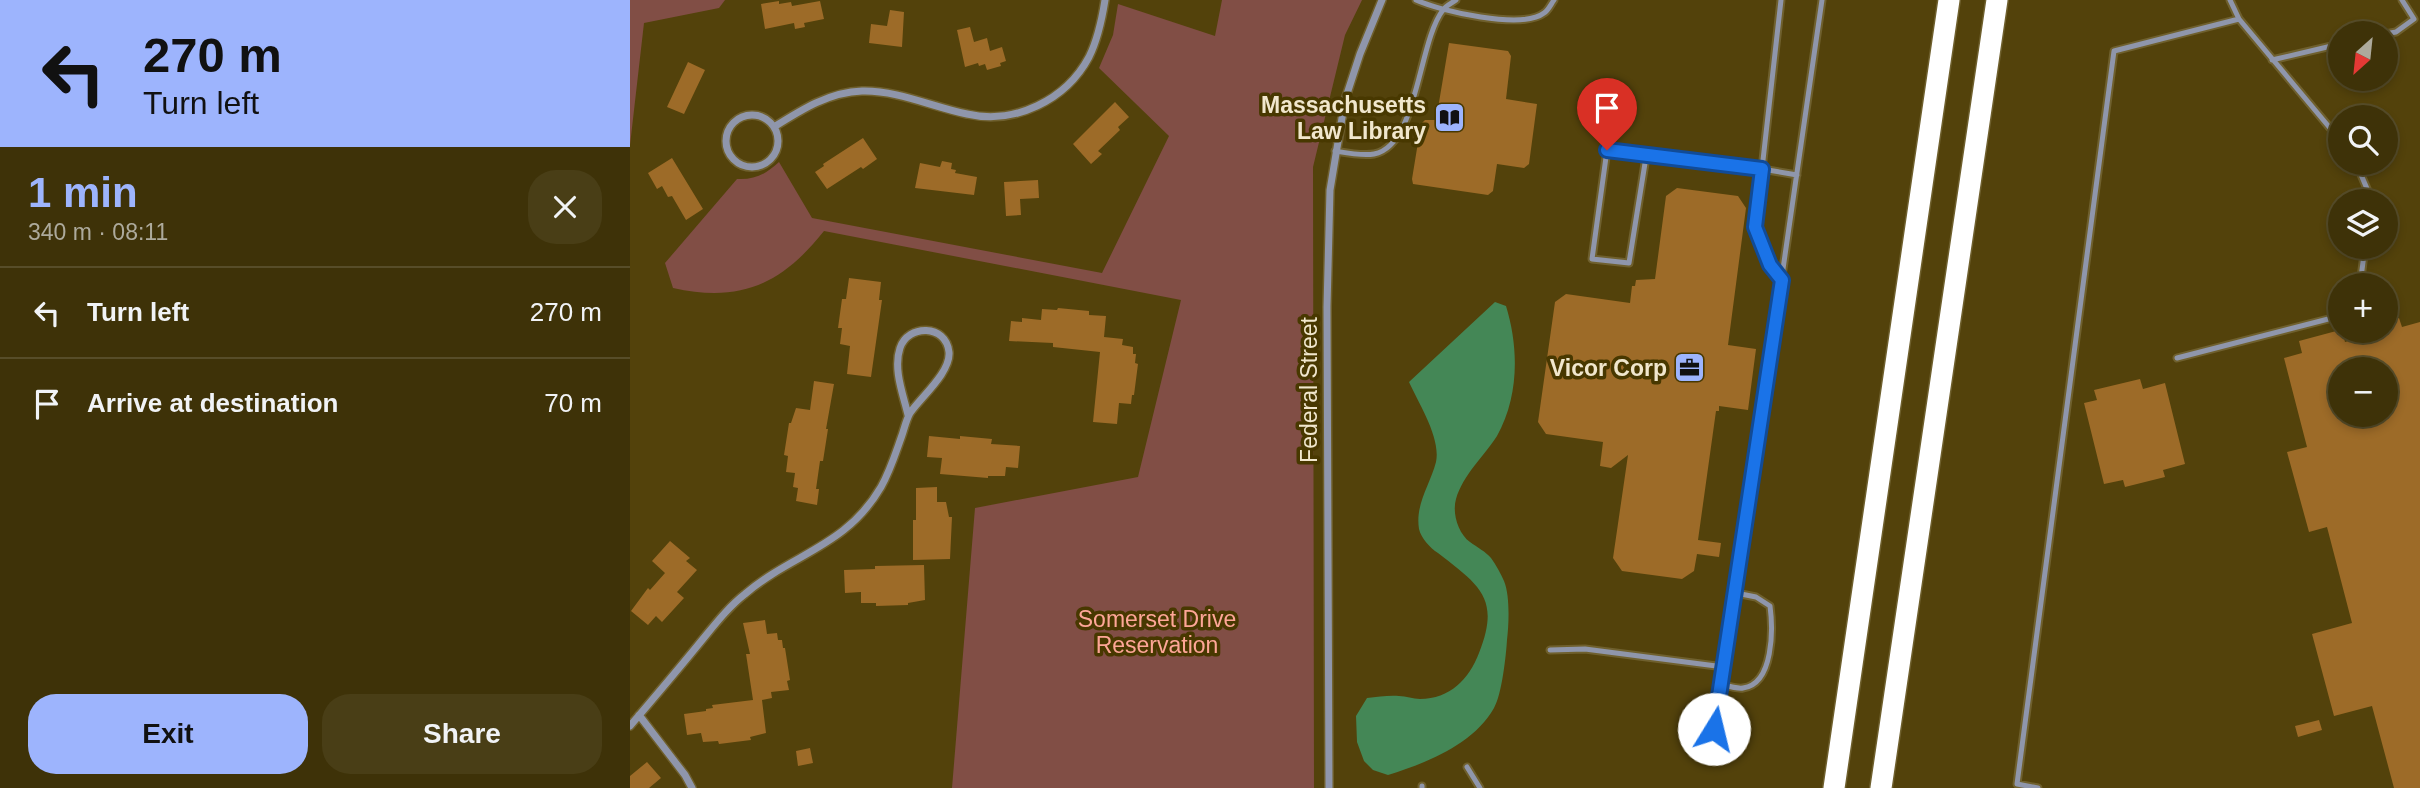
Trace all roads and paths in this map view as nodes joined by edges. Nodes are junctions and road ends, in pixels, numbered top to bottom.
1 (1105, 0) edge
2 (1382, 0) edge
3 (1416, 0) edge
4 (1456, 0) edge
5 (1554, 0) edge
6 (1782, 0) edge
7 (1822, 0) edge
8 (1949, 0) edge
9 (1997, 0) edge
10 (2230, 0) edge
11 (2402, 0) edge
12 (1443, 9) junction
13 (2239, 19) junction
14 (2398, 31) edge
15 (2328, 47) edge
16 (2272, 60) junction
17 (2328, 126) edge
18 (774, 127) junction
19 (1335, 151) junction
20 (1646, 156) junction
21 (1762, 169) junction
22 (1797, 175) junction
23 (1782, 280) junction
24 (2328, 319) edge
25 (2177, 358) dead end
26 (908, 415) junction
27 (1736, 593) junction
28 (1550, 650) dead end
29 (1724, 667) junction
30 (1721, 684) junction
31 (639, 715) junction
32 (630, 726) edge
33 (1711, 751) dead end
34 (1467, 768) dead end
35 (692, 788) edge
36 (1329, 788) edge
37 (1480, 788) edge
38 (1833, 788) edge
39 (1881, 788) edge
40 (2038, 788) edge

1 - 18 street
2 - 19 street, Federal Street
3 - 12 lane
4 - 12 lane
5 - 12 lane
6 - 21 lane
7 - 22 lane
8 - 38 highway
9 - 39 highway
10 - 13 lane
11 - 14 lane
12 - 19 lane
13 - 16 lane
13 - 40 lane
15 - 16 lane
16 - 17 lane
18 - 18 street
19 - 36 street, Federal Street
20 - 20 lane
20 - 21 lane
21 - 22 lane
21 - 23 lane
22 - 23 lane
23 - 27 lane
24 - 25 lane
26 - 26 street
26 - 31 street
27 - 29 lane
27 - 30 lane
28 - 29 lane
29 - 30 lane
30 - 33 lane
31 - 32 street
31 - 35 street
34 - 37 lane

